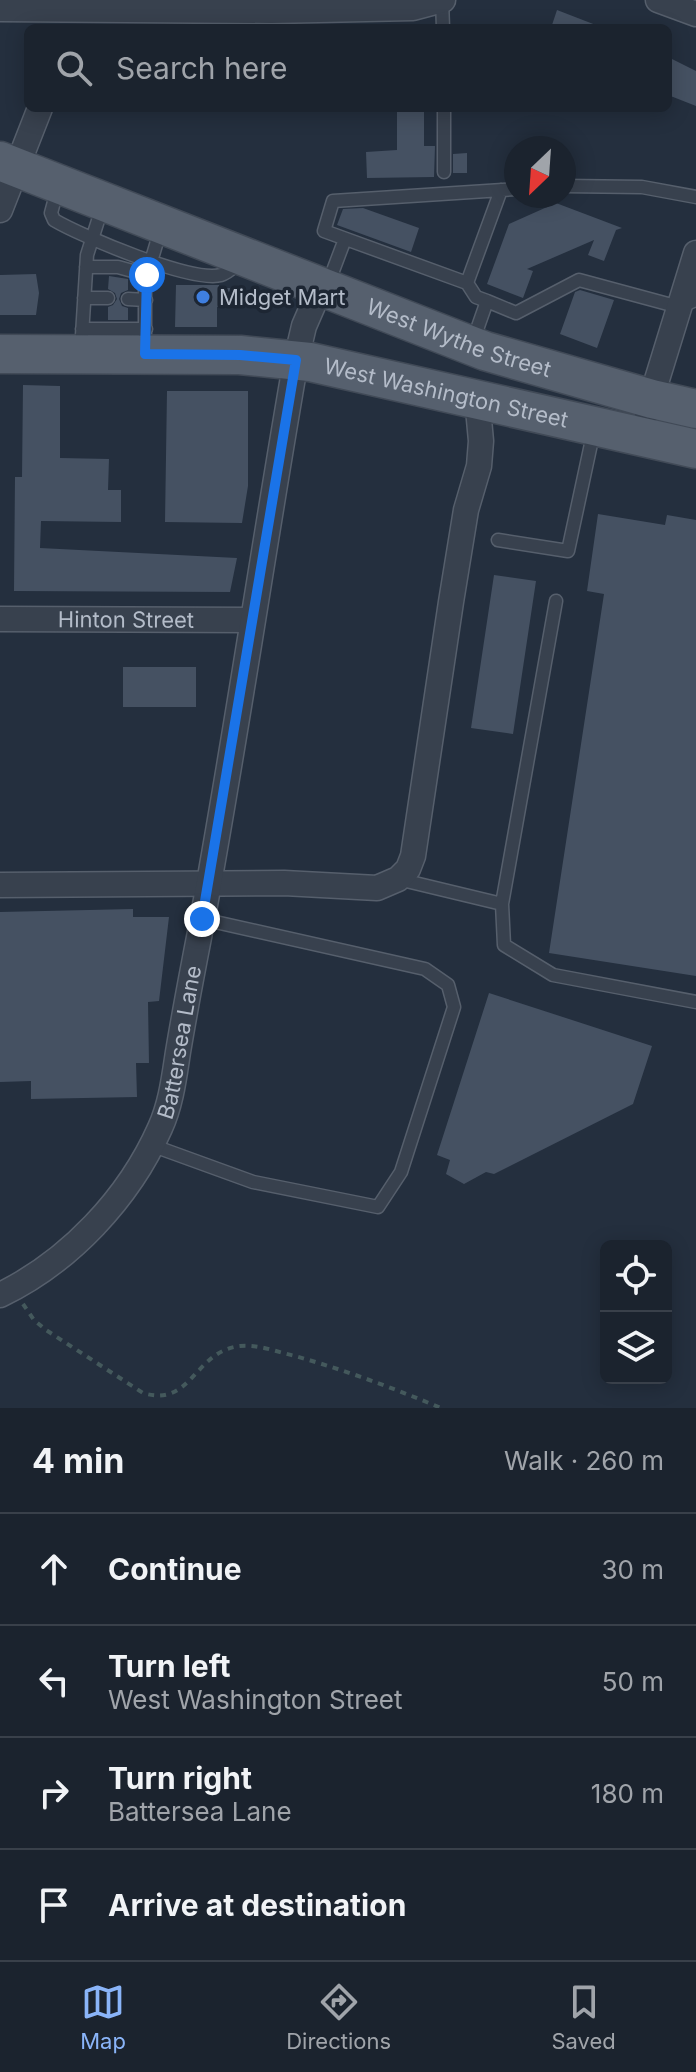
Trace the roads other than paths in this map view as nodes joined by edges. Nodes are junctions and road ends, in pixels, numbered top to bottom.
1 (443, 0) edge
2 (658, 0) edge
3 (0, 9) edge
4 (79, 13) edge
5 (696, 14) edge
6 (443, 24) edge
7 (38, 112) edge
8 (444, 112) edge
9 (8, 164) edge
10 (444, 172) dead end
11 (59, 184) junction
12 (576, 186) edge
13 (501, 190) junction
14 (504, 190) edge
15 (696, 197) edge
16 (104, 202) junction
17 (0, 210) edge
18 (92, 238) junction
19 (345, 239) junction
20 (156, 242) junction
21 (696, 253) edge
22 (86, 267) junction
23 (147, 275) junction
24 (467, 283) junction
25 (324, 288) junction
26 (84, 298) junction
27 (108, 298) dead end
28 (128, 299) dead end
29 (146, 300) junction
30 (487, 301) junction
31 (688, 304) edge
32 (82, 341) junction
33 (145, 342) junction
34 (471, 346) junction
35 (0, 354) edge
36 (296, 360) junction
37 (477, 398) junction
38 (652, 399) junction
39 (696, 409) edge
40 (595, 426) junction
41 (639, 437) junction
42 (696, 449) edge
43 (498, 540) dead end
44 (556, 601) dead end
45 (0, 619) edge
46 (252, 620) junction
47 (398, 879) junction
48 (209, 883) junction
49 (0, 885) edge
50 (502, 904) junction
51 (202, 919) junction
52 (696, 1002) edge
53 (151, 1145) junction
54 (8, 1291) edge

1 - 4 street
1 - 6 lane
2 - 5 street
3 - 4 street
7 - 9 street
8 - 10 lane
9 - 11 main road, West Wythe Street
9 - 17 street
11 - 16 main road, West Wythe Street
11 - 18 lane
12 - 15 lane
13 - 14 lane
13 - 19 lane
13 - 24 lane
16 - 18 lane
16 - 20 main road, West Wythe Street
18 - 20 lane
18 - 22 lane
19 - 24 lane
19 - 25 lane
20 - 23 lane
20 - 25 main road, West Wythe Street
21 - 31 street
22 - 23 lane
22 - 26 lane
23 - 29 lane
24 - 30 lane
25 - 34 main road, West Wythe Street
25 - 36 street, Battersea Lane
26 - 27 lane
26 - 32 lane
28 - 29 lane
29 - 33 lane
30 - 31 lane
30 - 34 lane
31 - 38 street
32 - 33 main road, West Washington Street
32 - 35 main road, West Washington Street
33 - 36 main road, West Washington Street
34 - 38 main road, West Wythe Street
36 - 37 main road, West Washington Street
36 - 46 street, Battersea Lane
37 - 40 main road, West Washington Street
37 - 47 street
38 - 39 main road
38 - 41 street
40 - 41 main road, West Washington Street
40 - 43 lane
41 - 42 main road, West Washington Street
44 - 50 lane
45 - 46 street, Hinton Street
46 - 48 street, Battersea Lane
47 - 48 street
47 - 50 lane
48 - 49 street
48 - 51 street, Battersea Lane
50 - 52 lane
51 - 53 street, Battersea Lane
51 - 53 lane
53 - 54 street, Battersea Lane

